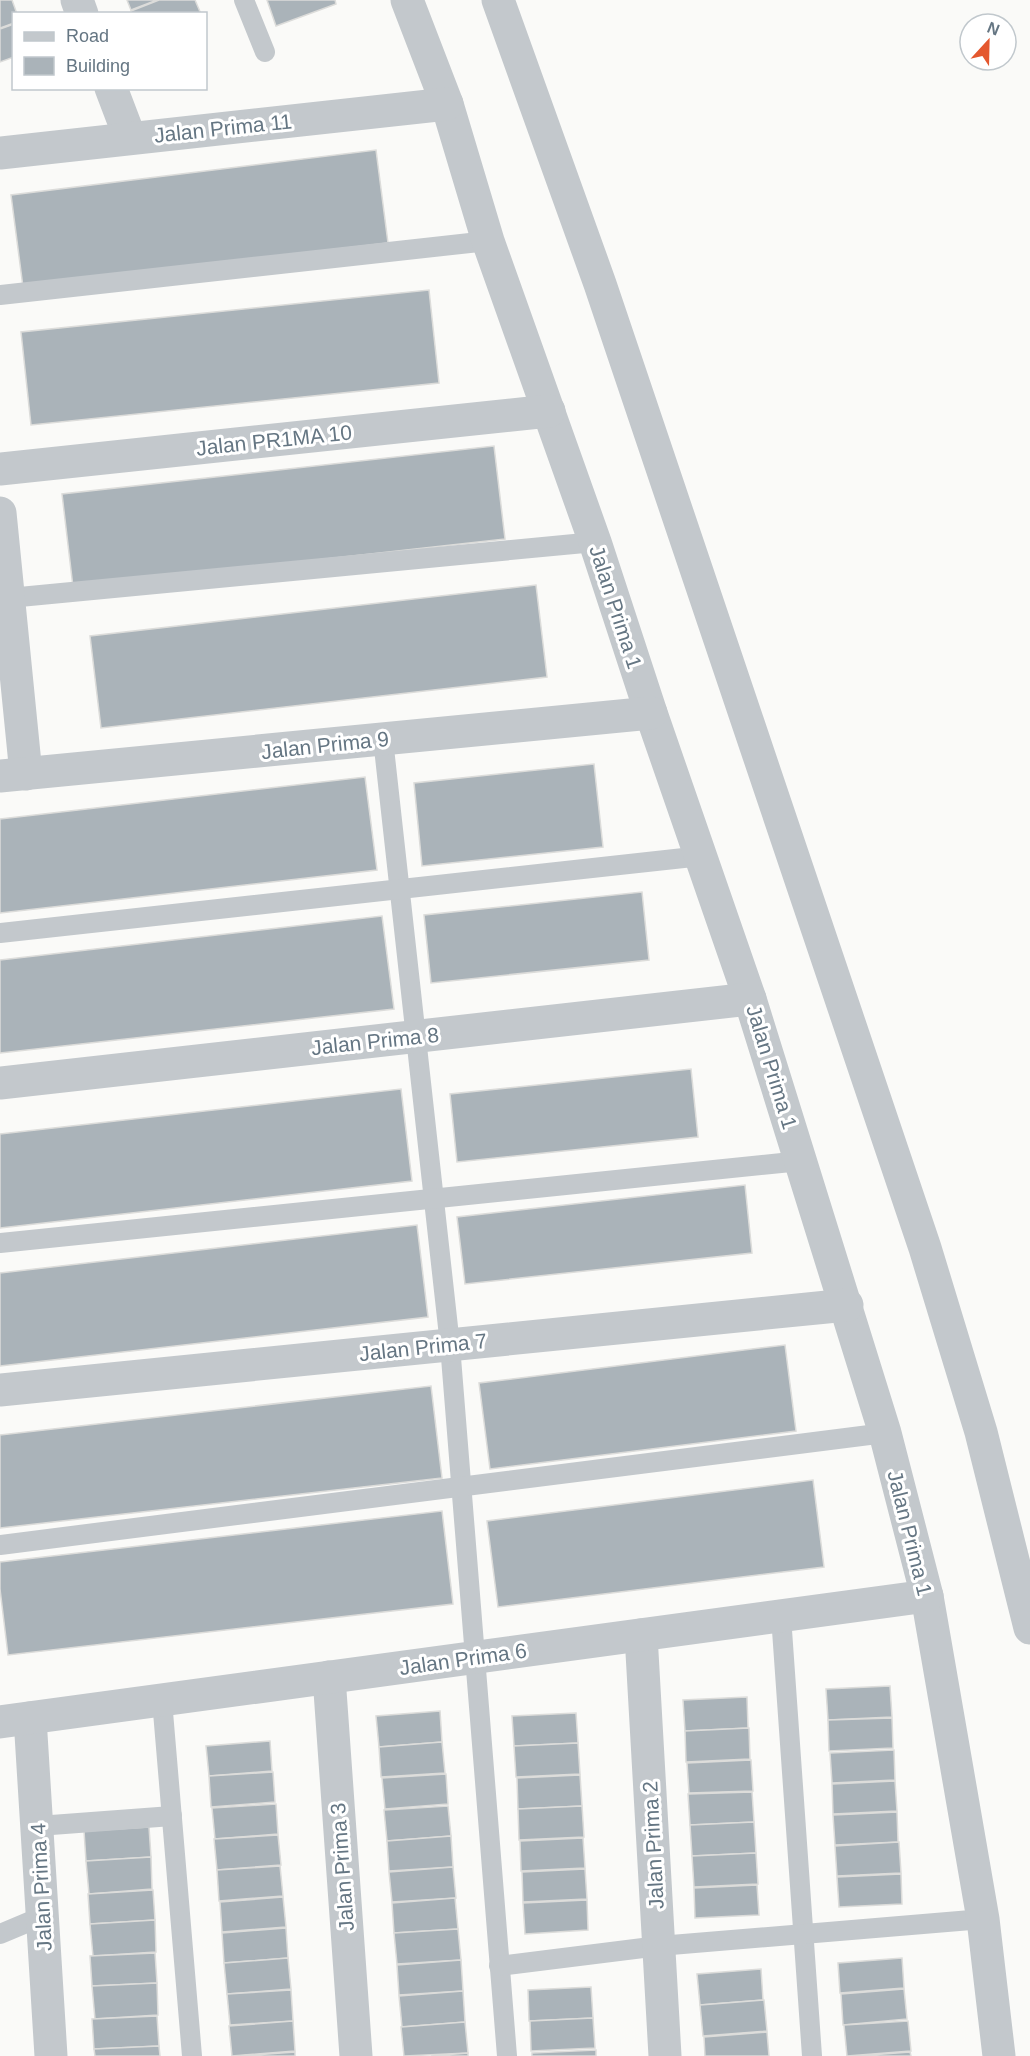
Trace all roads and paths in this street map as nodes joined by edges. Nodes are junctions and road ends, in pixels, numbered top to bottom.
1 (243, 0) edge
2 (407, 0) edge
3 (498, 0) edge
4 (265, 52) dead end
5 (112, 90) edge
6 (447, 104) junction
7 (130, 138) junction
8 (0, 153) edge
9 (488, 241) junction
10 (0, 295) edge
11 (549, 411) junction
12 (0, 469) edge
13 (0, 513) edge
14 (595, 542) junction
15 (9, 598) junction
16 (651, 713) junction
17 (383, 739) junction
18 (13, 775) edge
19 (702, 856) junction
20 (400, 889) junction
21 (0, 933) edge
22 (750, 999) junction
23 (416, 1036) junction
24 (0, 1083) edge
25 (801, 1161) junction
26 (433, 1198) junction
27 (0, 1243) edge
28 (847, 1305) junction
29 (450, 1345) junction
30 (0, 1390) edge
31 (885, 1433) junction
32 (461, 1487) junction
33 (0, 1545) edge
34 (927, 1596) junction
35 (781, 1616) junction
36 (1030, 1628) edge
37 (641, 1635) junction
38 (475, 1658) junction
39 (329, 1677) junction
40 (162, 1700) junction
41 (15, 1720) edge
42 (172, 1816) junction
43 (38, 1826) junction
44 (43, 1916) junction
45 (983, 1919) junction
46 (0, 1934) edge
47 (803, 1935) junction
48 (659, 1946) junction
49 (499, 1966) junction
50 (51, 2056) edge
51 (192, 2056) edge
52 (356, 2056) edge
53 (507, 2056) edge
54 (665, 2056) edge
55 (812, 2056) edge
56 (999, 2056) edge

1 - 4 lane
2 - 6 street, Jalan Prima 1
3 - 36 street
5 - 7 street
6 - 7 street, Jalan Prima 11
6 - 9 street, Jalan Prima 1
7 - 8 street, Jalan Prima 11
9 - 10 lane
9 - 11 street, Jalan Prima 1
11 - 12 street, Jalan PR1MA 10
11 - 14 street, Jalan Prima 1
13 - 15 street
14 - 15 lane
14 - 16 street, Jalan Prima 1
15 - 18 street
16 - 17 street, Jalan Prima 9
16 - 19 street, Jalan Prima 1
17 - 18 street, Jalan Prima 9
17 - 20 lane
19 - 20 lane
19 - 22 street, Jalan Prima 1
20 - 21 lane
20 - 23 lane
22 - 23 street, Jalan Prima 8
22 - 25 street, Jalan Prima 1
23 - 24 street, Jalan Prima 8
23 - 26 lane
25 - 26 lane
25 - 28 street, Jalan Prima 1
26 - 27 lane
26 - 29 lane
28 - 29 street, Jalan Prima 7
28 - 31 street, Jalan Prima 1
29 - 30 street, Jalan Prima 7
29 - 32 lane
31 - 32 lane
31 - 34 street, Jalan Prima 1
32 - 33 lane
32 - 38 lane
34 - 35 street, Jalan Prima 6
34 - 45 street, Jalan Prima 1
35 - 37 street, Jalan Prima 6
35 - 47 lane
37 - 38 street, Jalan Prima 6
37 - 48 street, Jalan Prima 2
38 - 39 street, Jalan Prima 6
38 - 49 lane
39 - 40 street, Jalan Prima 6
39 - 52 street, Jalan Prima 3
40 - 41 street, Jalan Prima 6
40 - 42 lane
41 - 43 street, Jalan Prima 4
42 - 43 lane
42 - 51 lane
43 - 44 street, Jalan Prima 4
44 - 46 lane
44 - 50 street, Jalan Prima 4
45 - 47 lane
45 - 56 street, Jalan Prima 1
47 - 48 lane
47 - 55 lane
48 - 49 lane
48 - 54 street, Jalan Prima 2
49 - 53 lane

